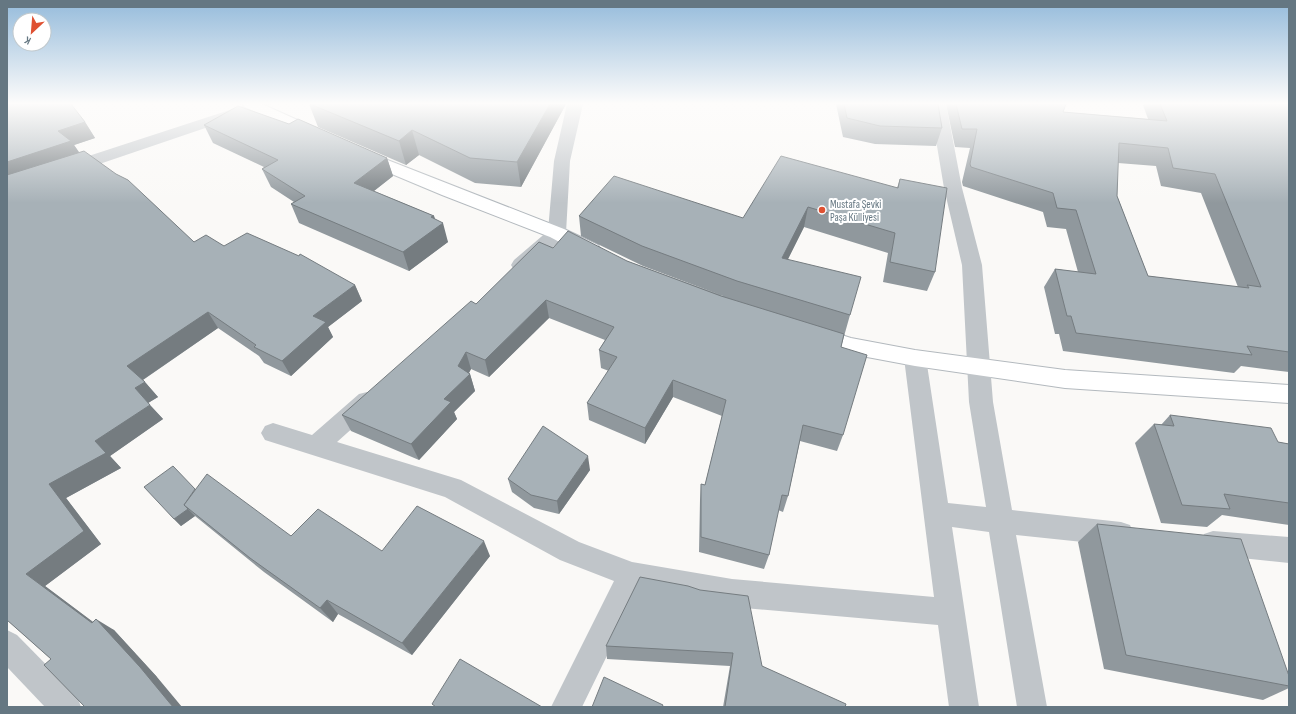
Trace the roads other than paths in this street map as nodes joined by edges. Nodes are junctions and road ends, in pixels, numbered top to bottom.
1 (159, 137) edge
2 (325, 137) edge
3 (567, 137) edge
4 (944, 137) edge
5 (52, 174) edge
6 (557, 233) junction
7 (607, 258) edge
8 (504, 280) edge
9 (793, 328) edge
10 (915, 358) junction
11 (979, 367) junction
12 (381, 389) edge
13 (1289, 394) edge
14 (273, 433) dead end
15 (316, 446) junction
16 (937, 514) junction
17 (1001, 522) junction
18 (1141, 536) edge
19 (1188, 540) edge
20 (1289, 550) edge
21 (632, 575) junction
22 (950, 612) junction
23 (7, 645) edge
24 (66, 707) edge
25 (566, 707) edge
26 (964, 707) edge
27 (1032, 707) edge

1 - 5 street
2 - 6 street
3 - 6 street
4 - 11 street
6 - 7 street
6 - 8 street
9 - 10 street
10 - 11 street
10 - 16 street
11 - 13 street
11 - 17 street
12 - 15 street
14 - 15 street
15 - 21 street
16 - 17 street
16 - 22 street
17 - 18 street
17 - 27 street
19 - 20 street
21 - 22 street
21 - 25 street
22 - 26 street
23 - 24 street

